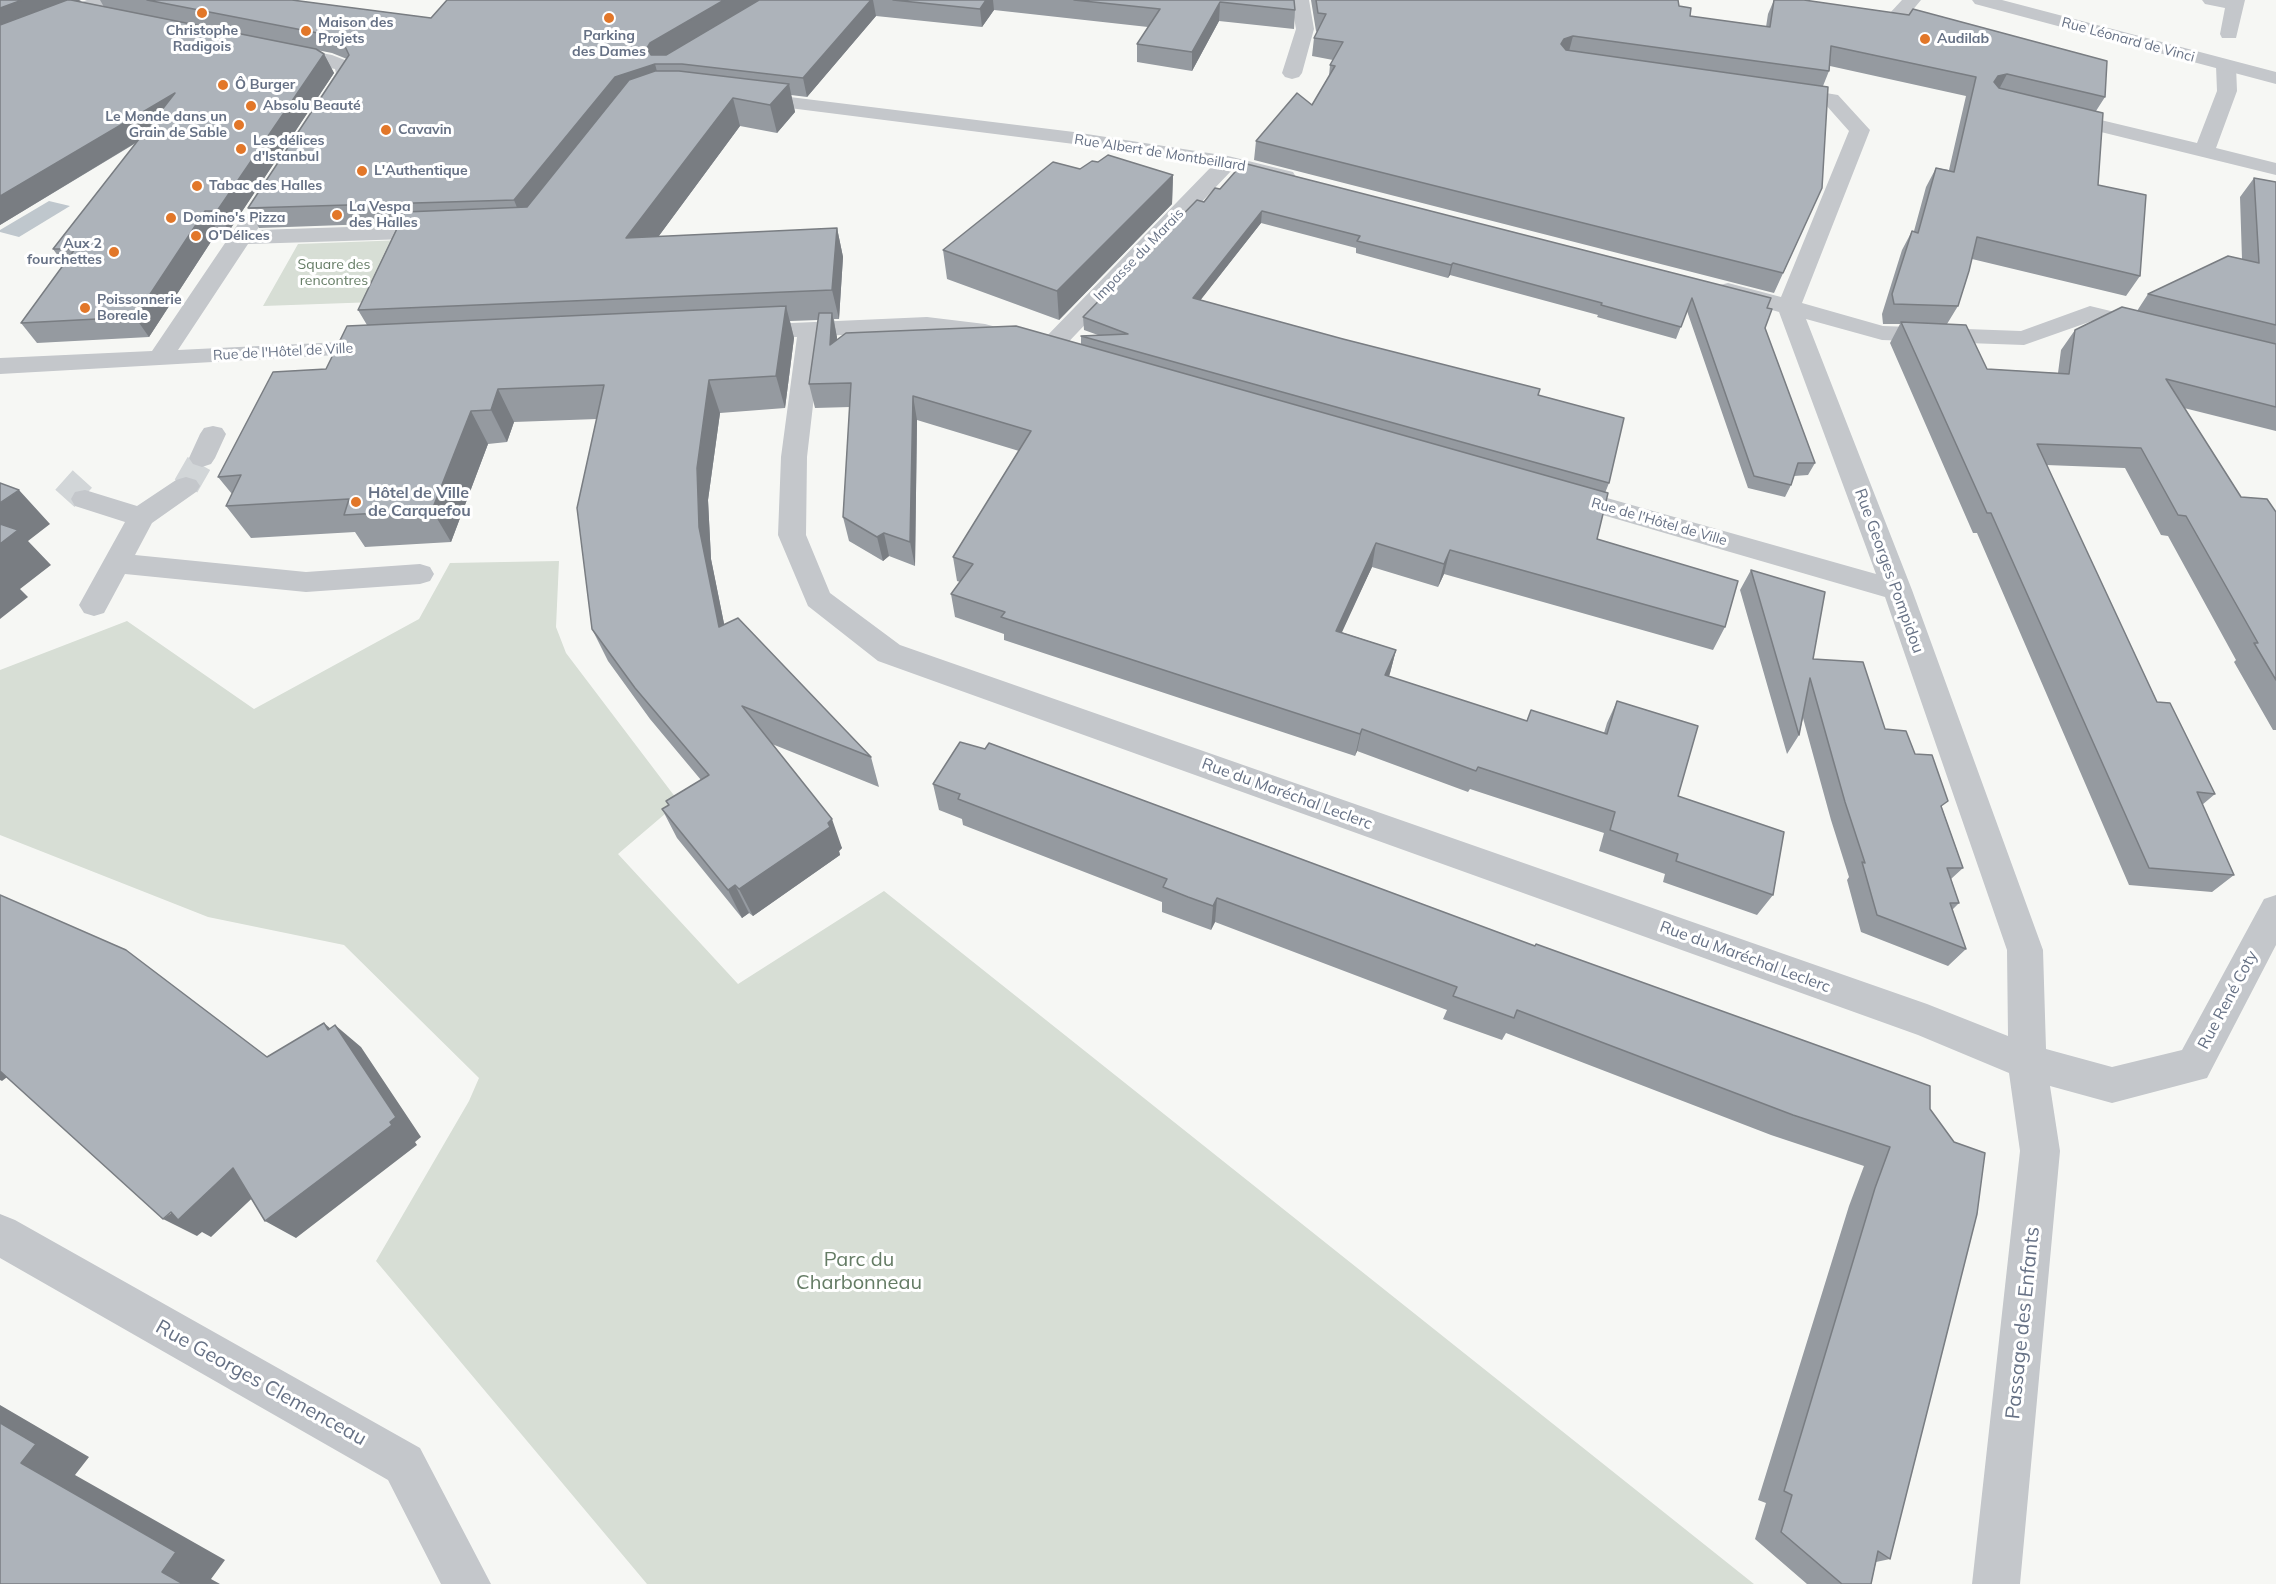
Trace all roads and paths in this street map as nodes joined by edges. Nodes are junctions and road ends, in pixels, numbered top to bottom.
1 (103, 0) edge
2 (1300, 0) edge
3 (1912, 0) edge
4 (1981, 0) edge
5 (2211, 0) edge
6 (2235, 3) edge
7 (78, 10) junction
8 (112, 17) edge
9 (1956, 30) edge
10 (2229, 34) dead end
11 (0, 41) edge
12 (261, 47) edge
13 (2226, 66) junction
14 (1292, 73) dead end
15 (2276, 78) edge
16 (1762, 89) edge
17 (734, 97) edge
18 (2042, 112) edge
19 (318, 118) edge
20 (2205, 150) junction
21 (1228, 162) junction
22 (2276, 168) edge
23 (1309, 183) edge
24 (262, 204) edge
25 (458, 231) edge
26 (241, 237) junction
27 (1709, 286) edge
28 (1789, 306) junction
29 (810, 330) junction
30 (726, 333) edge
31 (2172, 333) edge
32 (399, 346) edge
33 (160, 358) junction
34 (0, 366) edge
35 (213, 434) dead end
36 (202, 458) tunnel mouth
37 (186, 486) tunnel mouth
38 (1542, 489) edge
39 (85, 499) tunnel mouth
40 (141, 517) junction
41 (117, 563) junction
42 (420, 574) dead end
43 (1897, 590) junction
44 (94, 605) dead end
45 (2276, 910) edge
46 (2027, 1062) junction
47 (0, 1235) edge
48 (467, 1584) edge
49 (1996, 1584) edge

1 - 7 street
2 - 14 street
3 - 9 street
4 - 13 street, Rue Léonard de Vinci
5 - 6 street
6 - 10 street
7 - 8 street
7 - 11 street
12 - 19 street
13 - 15 street, Rue Léonard de Vinci
13 - 20 street
16 - 28 street
17 - 21 street, Rue Albert de Montbeillard
18 - 20 street
20 - 22 street
21 - 23 street, Rue Albert de Montbeillard
21 - 29 street, Impasse du Marais
24 - 26 street
25 - 26 street
26 - 33 street
27 - 28 street
28 - 31 street
28 - 43 street, Rue Georges Pompidou
29 - 30 street
29 - 46 street, Rue du Maréchal Leclerc
32 - 33 street, Rue de l'Hôtel de Ville
33 - 34 street, Rue de l'Hôtel de Ville
35 - 36 street
37 - 40 street
38 - 43 street, Rue de l'Hôtel de Ville
39 - 40 street
40 - 41 street
41 - 42 street
41 - 44 street
43 - 46 street, Rue Georges Pompidou
45 - 46 street, Rue René Coty
46 - 49 street, Passage des Enfants
47 - 48 street, Rue Georges Clemenceau

